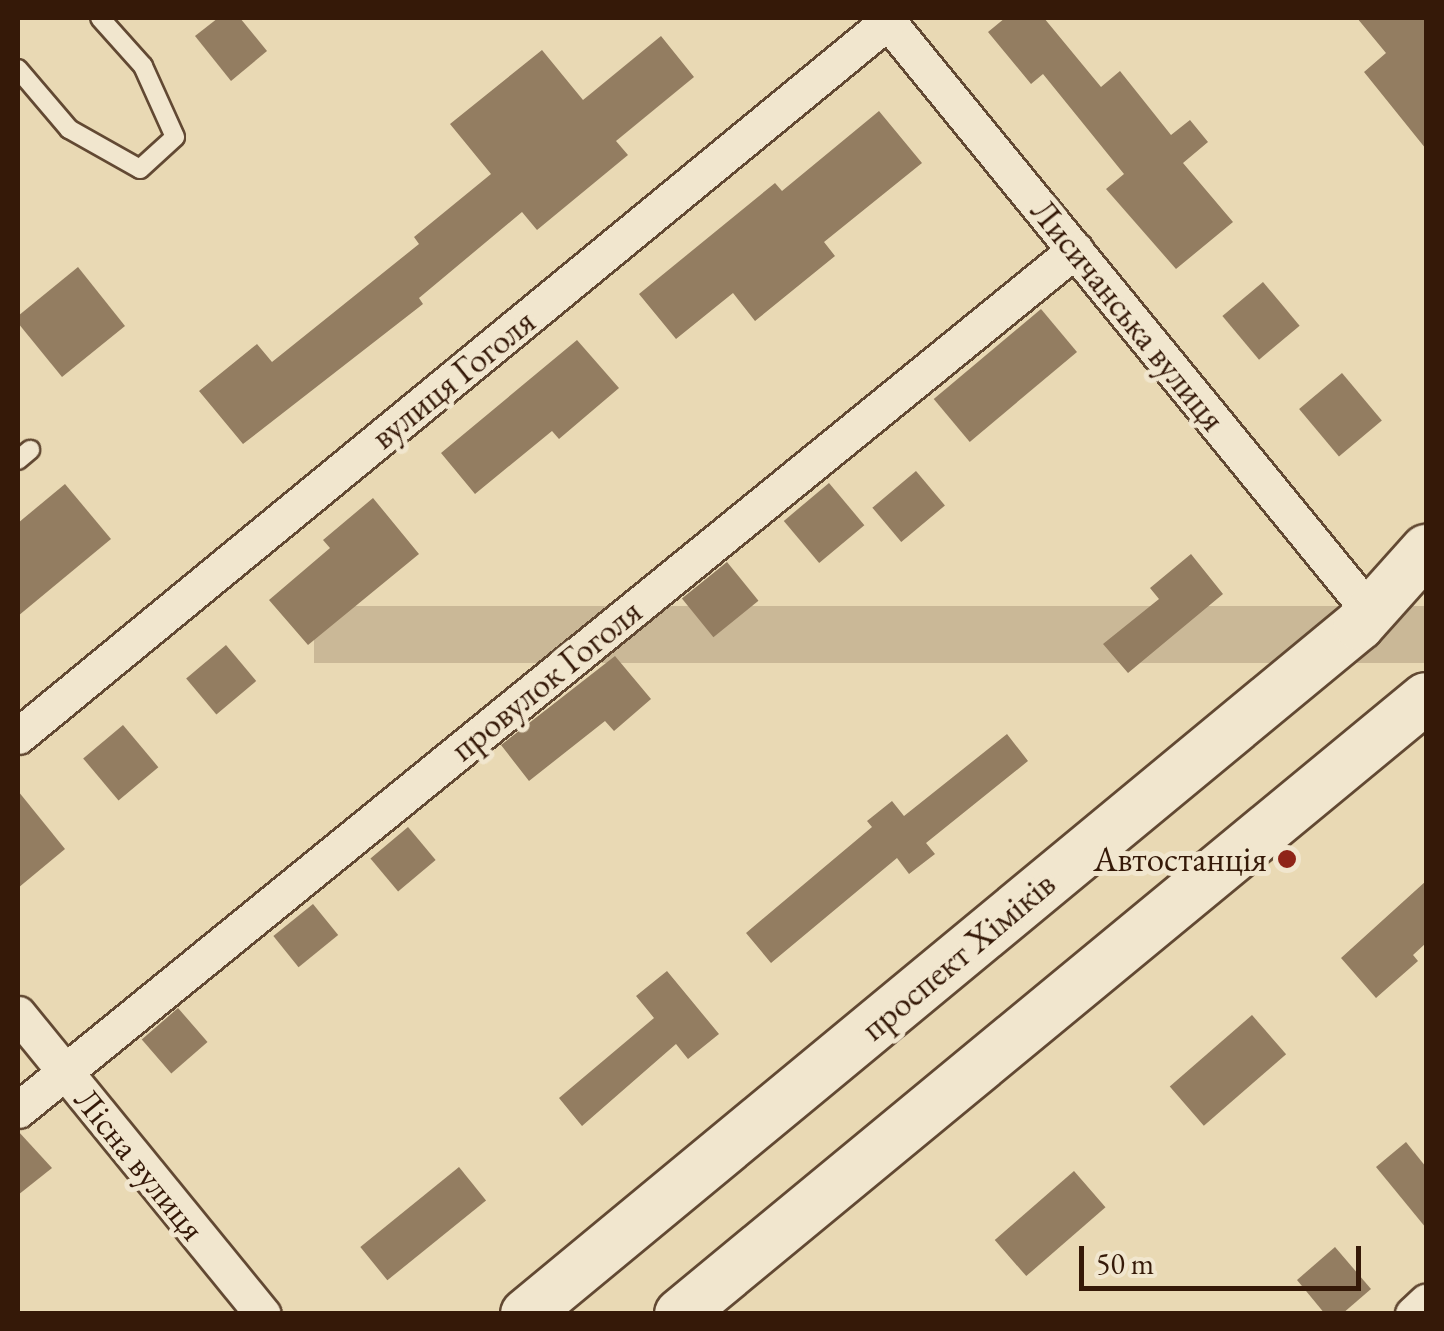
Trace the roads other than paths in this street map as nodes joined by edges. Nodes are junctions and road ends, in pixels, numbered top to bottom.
1 (100, 18) edge
2 (886, 19) edge
3 (18, 69) edge
4 (1075, 250) junction
5 (1426, 550) edge
6 (1371, 613) junction
7 (1426, 698) edge
8 (18, 736) edge
9 (18, 1014) edge
10 (65, 1072) junction
11 (18, 1110) edge
12 (1426, 1302) edge
13 (264, 1314) edge
14 (526, 1314) edge
15 (680, 1314) edge
16 (1413, 1314) edge

1 - 3 lane
2 - 4 street, Лисичанська вулиця
2 - 8 street, вулиця Гоголя
4 - 6 street, Лисичанська вулиця
4 - 10 street, провулок Гоголя
5 - 6 main road, проспект Хіміків
6 - 14 main road, проспект Хіміків
7 - 15 main road
9 - 10 street, Лісна вулиця
10 - 11 street, провулок Гоголя
10 - 13 street, Лісна вулиця
12 - 16 street

